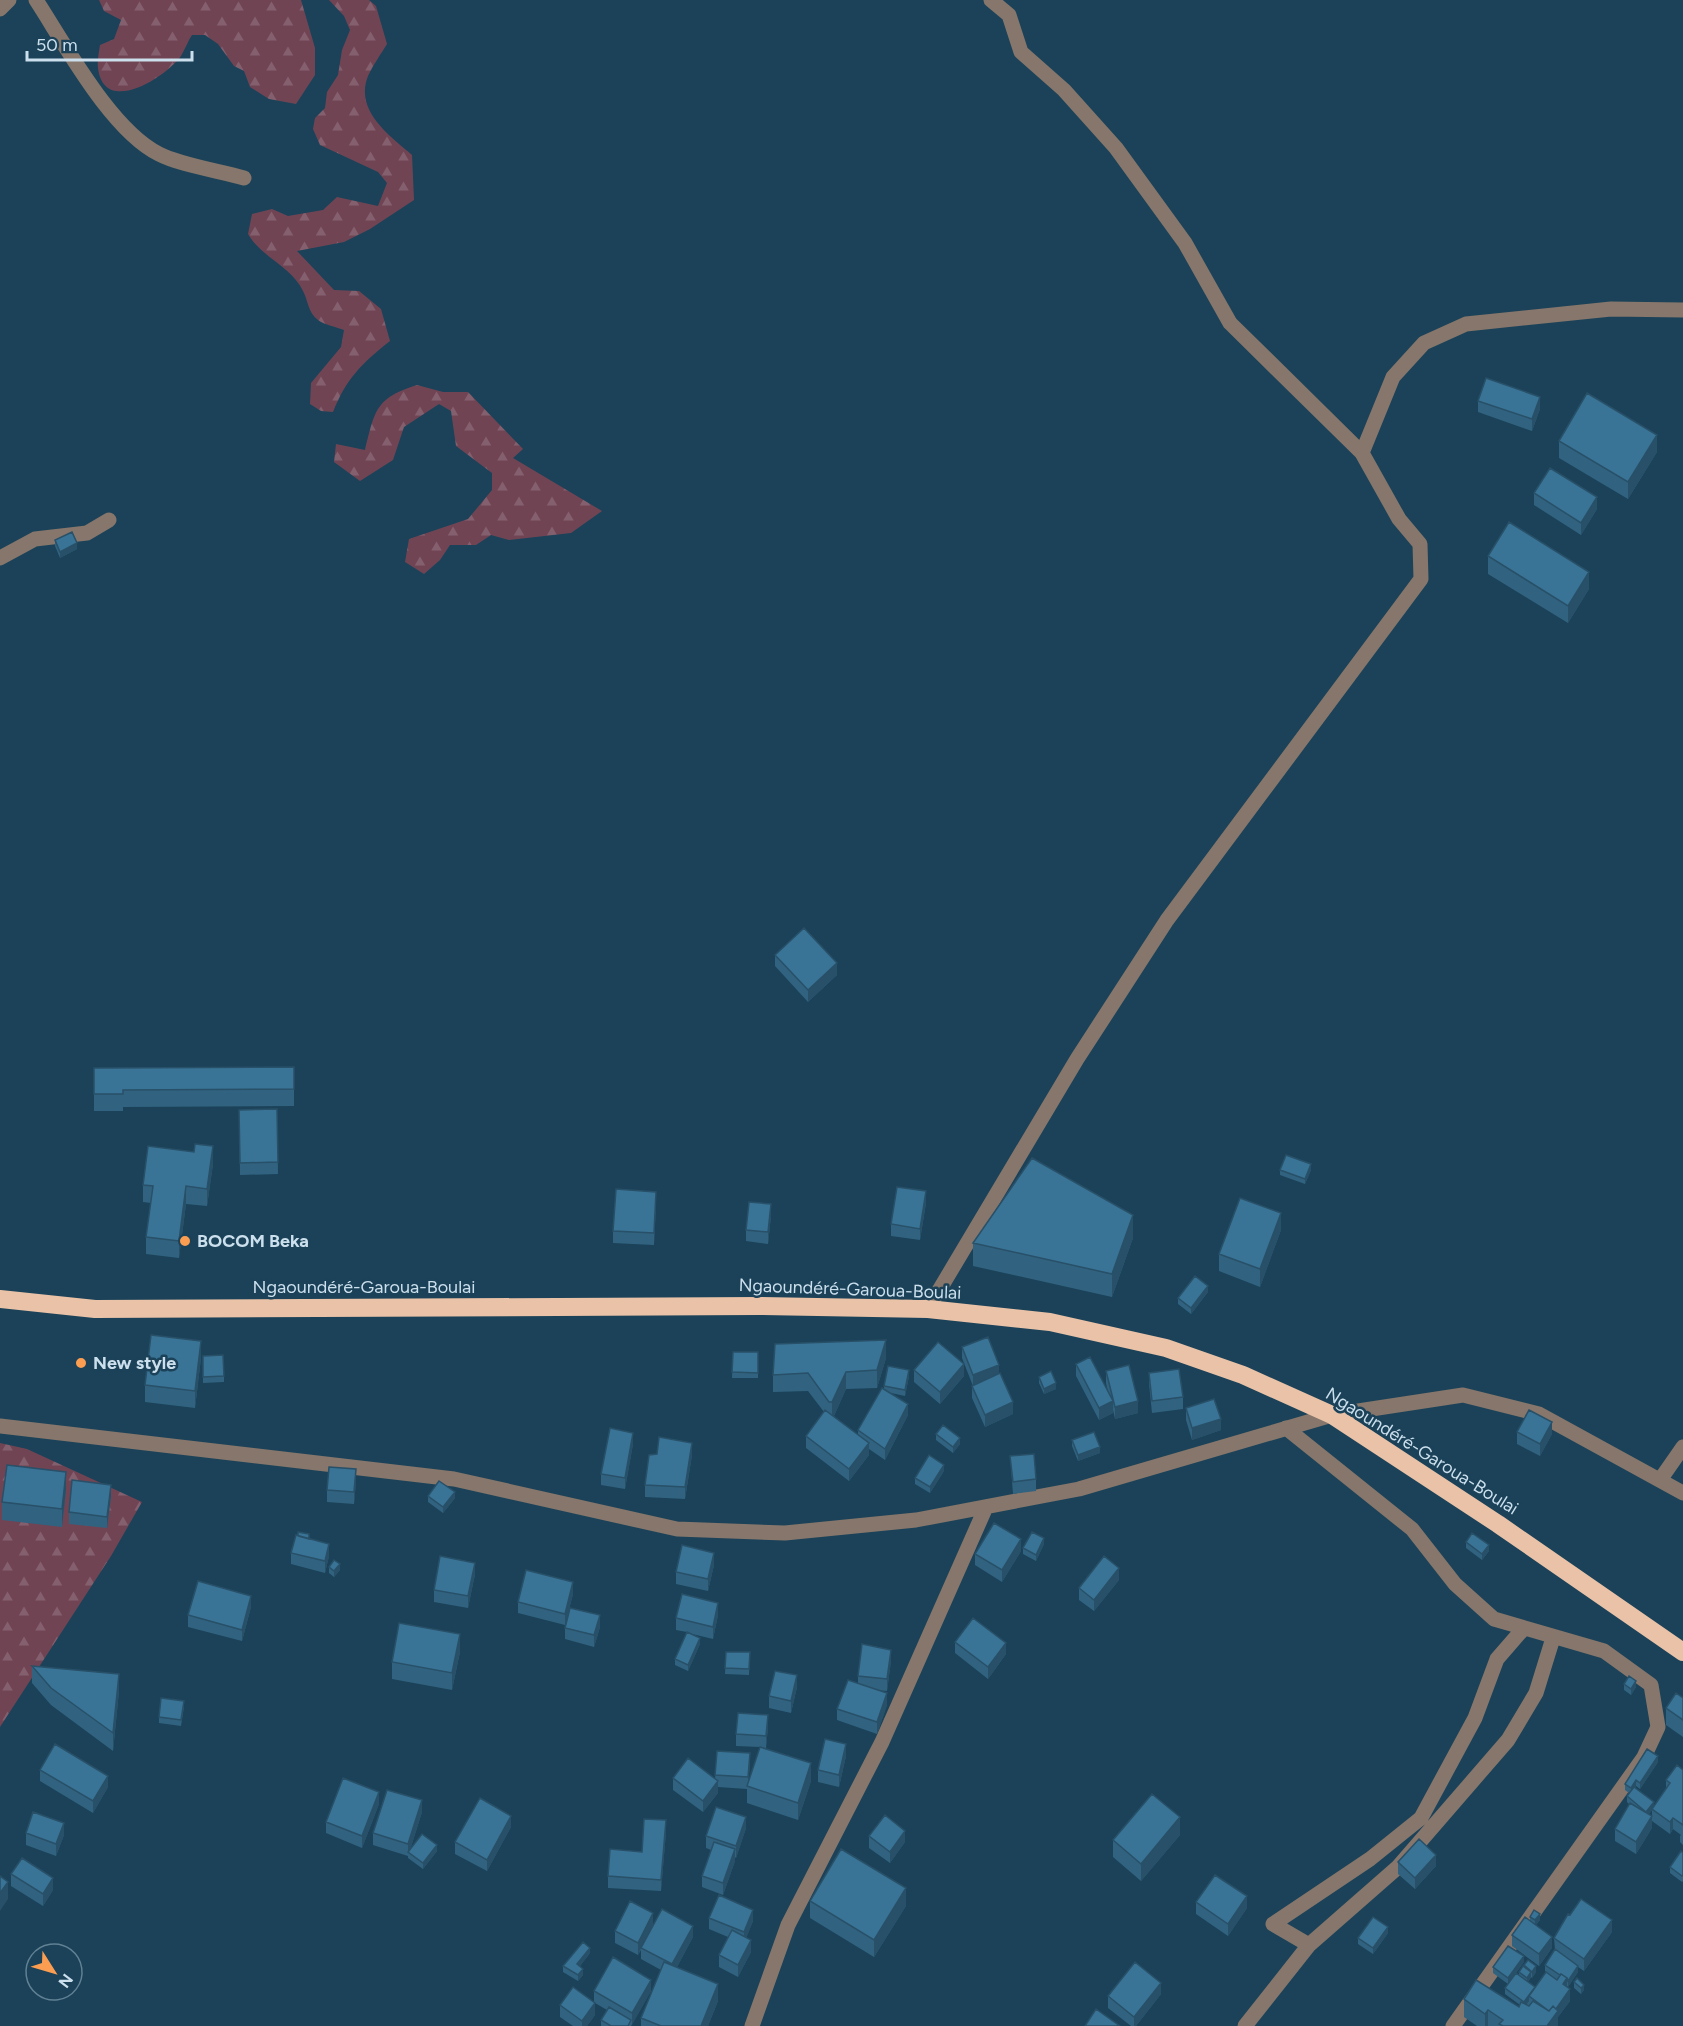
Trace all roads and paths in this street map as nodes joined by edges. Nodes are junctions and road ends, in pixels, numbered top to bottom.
1 (9, 0) edge
2 (36, 0) edge
3 (991, 0) edge
4 (0, 9) edge
5 (244, 178) dead end
6 (1683, 310) edge
7 (1362, 453) junction
8 (109, 520) dead end
9 (0, 558) edge
10 (0, 1299) edge
11 (928, 1309) junction
12 (1332, 1415) junction
13 (0, 1426) edge
14 (1286, 1428) junction
15 (1683, 1447) edge
16 (1660, 1479) junction
17 (1683, 1493) edge
18 (986, 1507) junction
19 (1524, 1628) junction
20 (1553, 1638) junction
21 (1683, 1652) edge
22 (1309, 1945) junction
23 (752, 2026) edge
24 (1245, 2026) edge
25 (1453, 2026) edge

1 - 4 street
2 - 5 street
3 - 7 street
6 - 7 street
7 - 11 street
8 - 9 street
10 - 11 highway, Ngaoundéré-Garoua-Boulai
11 - 12 highway, Ngaoundéré-Garoua-Boulai
12 - 14 street
12 - 16 street
12 - 21 highway, Ngaoundéré-Garoua-Boulai
13 - 18 street
14 - 18 street
14 - 19 street
15 - 16 street
16 - 17 street
18 - 23 street
19 - 20 street
19 - 22 street
20 - 22 street
20 - 25 street
22 - 24 street

